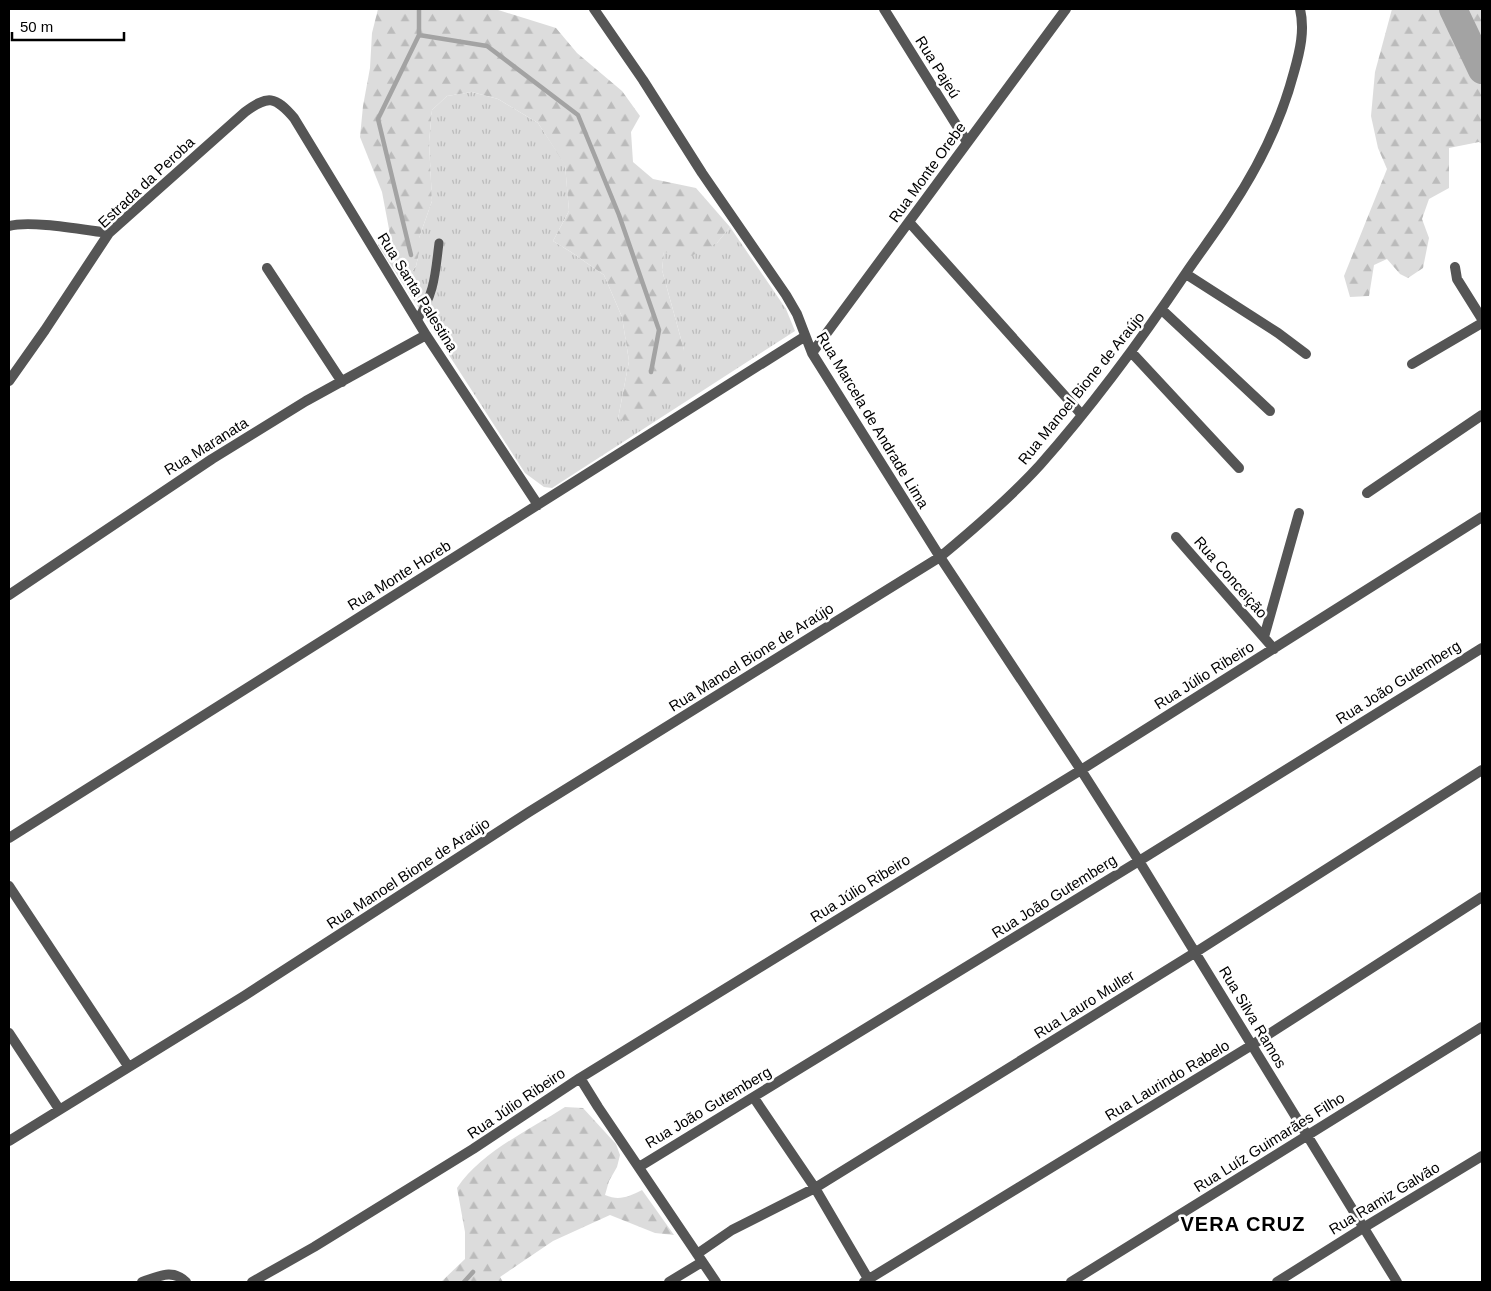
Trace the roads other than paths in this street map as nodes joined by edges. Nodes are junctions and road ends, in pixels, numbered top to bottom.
1 (594, 9) edge
2 (884, 9) edge
3 (1066, 9) edge
4 (1300, 9) edge
5 (271, 99) joint
6 (967, 142) junction
7 (909, 222) junction
8 (9, 226) edge
9 (110, 233) junction
10 (439, 243) dead end
11 (1455, 267) dead end
12 (267, 268) dead end
13 (1186, 274) junction
14 (1162, 310) junction
15 (1482, 319) edge
16 (417, 320) junction
17 (1482, 323) edge
18 (426, 335) junction
19 (804, 337) junction
20 (812, 353) junction
21 (1132, 353) junction
22 (1306, 354) dead end
23 (1412, 364) dead end
24 (9, 381) edge
25 (342, 382) junction
26 (1270, 411) dead end
27 (1082, 415) junction
28 (1482, 415) edge
29 (1238, 468) dead end
30 (1367, 493) dead end
31 (538, 505) junction
32 (1299, 513) dead end
33 (1482, 517) edge
34 (1176, 538) dead end
35 (940, 557) junction
36 (9, 595) edge
37 (1264, 637) junction
38 (1482, 648) edge
39 (1274, 649) junction
40 (1081, 770) junction
41 (1482, 770) edge
42 (9, 838) edge
43 (1139, 861) junction
44 (9, 886) edge
45 (1482, 898) edge
46 (1196, 952) junction
47 (1482, 1027) edge
48 (9, 1033) edge
49 (1252, 1045) junction
50 (128, 1066) junction
51 (580, 1078) junction
52 (754, 1098) junction
53 (59, 1109) junction
54 (1308, 1136) junction
55 (9, 1141) edge
56 (1482, 1156) edge
57 (639, 1167) junction
58 (815, 1188) junction
59 (1363, 1228) junction
60 (700, 1258) junction
61 (867, 1281) edge
62 (142, 1282) edge
63 (186, 1282) edge
64 (252, 1282) edge
65 (669, 1282) edge
66 (716, 1282) edge
67 (1071, 1282) edge
68 (1277, 1282) edge
69 (1397, 1282) edge

1 - 19 street, Rua Marcela de Andrade Lima
2 - 6 street, Rua Pajeú
3 - 6 street, Rua Monte Orebe
4 - 13 street, Rua Manoel Bione de Araújo
5 - 9 street, Estrada da Peroba
5 - 16 street, Rua Santa Palestina
6 - 7 street, Rua Monte Orebe
7 - 20 street, Rua Monte Orebe
7 - 27 street
8 - 9 street
9 - 24 street, Estrada da Peroba
10 - 16 lane
11 - 15 street
12 - 25 street
13 - 14 street, Rua Manoel Bione de Araújo
13 - 22 street
14 - 21 street, Rua Manoel Bione de Araújo
14 - 26 street
16 - 18 street, Rua Santa Palestina
17 - 23 street
18 - 25 street, Rua Maranata
18 - 31 street, Rua Santa Palestina
19 - 20 street, Rua Marcela de Andrade Lima
19 - 31 street, Rua Monte Horeb
20 - 35 street, Rua Marcela de Andrade Lima
21 - 27 street, Rua Manoel Bione de Araújo
21 - 29 street
25 - 36 street, Rua Maranata
27 - 35 street, Rua Manoel Bione de Araújo
28 - 30 street
31 - 42 street, Rua Monte Horeb
32 - 37 street, Rua Conceição
33 - 39 street, Rua Júlio Ribeiro
34 - 37 street, Rua Conceição
35 - 40 street, Rua Marcela de Andrade Lima
35 - 50 street, Rua Manoel Bione de Araújo
37 - 39 street, Rua Conceição
38 - 43 street, Rua João Gutemberg
39 - 40 street, Rua Júlio Ribeiro
40 - 43 street, Rua Silva Ramos
40 - 51 street, Rua Júlio Ribeiro
41 - 46 street, Rua Lauro Muller
43 - 46 street, Rua Silva Ramos
43 - 52 street, Rua João Gutemberg
44 - 50 street
45 - 49 street, Rua Laurindo Rabelo
46 - 49 street, Rua Silva Ramos
46 - 58 street, Rua Lauro Muller
47 - 54 street, Rua Luíz Guimarães Filho
48 - 53 street
49 - 54 street, Rua Silva Ramos
49 - 61 street, Rua Laurindo Rabelo
50 - 53 street, Rua Manoel Bione de Araújo
51 - 57 street
51 - 64 street, Rua Júlio Ribeiro
52 - 57 street, Rua João Gutemberg
52 - 58 street
53 - 55 street, Rua Manoel Bione de Araújo
54 - 59 street, Rua Silva Ramos
54 - 67 street, Rua Luíz Guimarães Filho
56 - 59 street, Rua Ramiz Galvão
57 - 60 street
58 - 60 street, Rua Lauro Muller
58 - 61 street
59 - 68 street, Rua Ramiz Galvão
59 - 69 street, Rua Silva Ramos
60 - 65 street, Rua Lauro Muller
60 - 66 street
62 - 63 street

